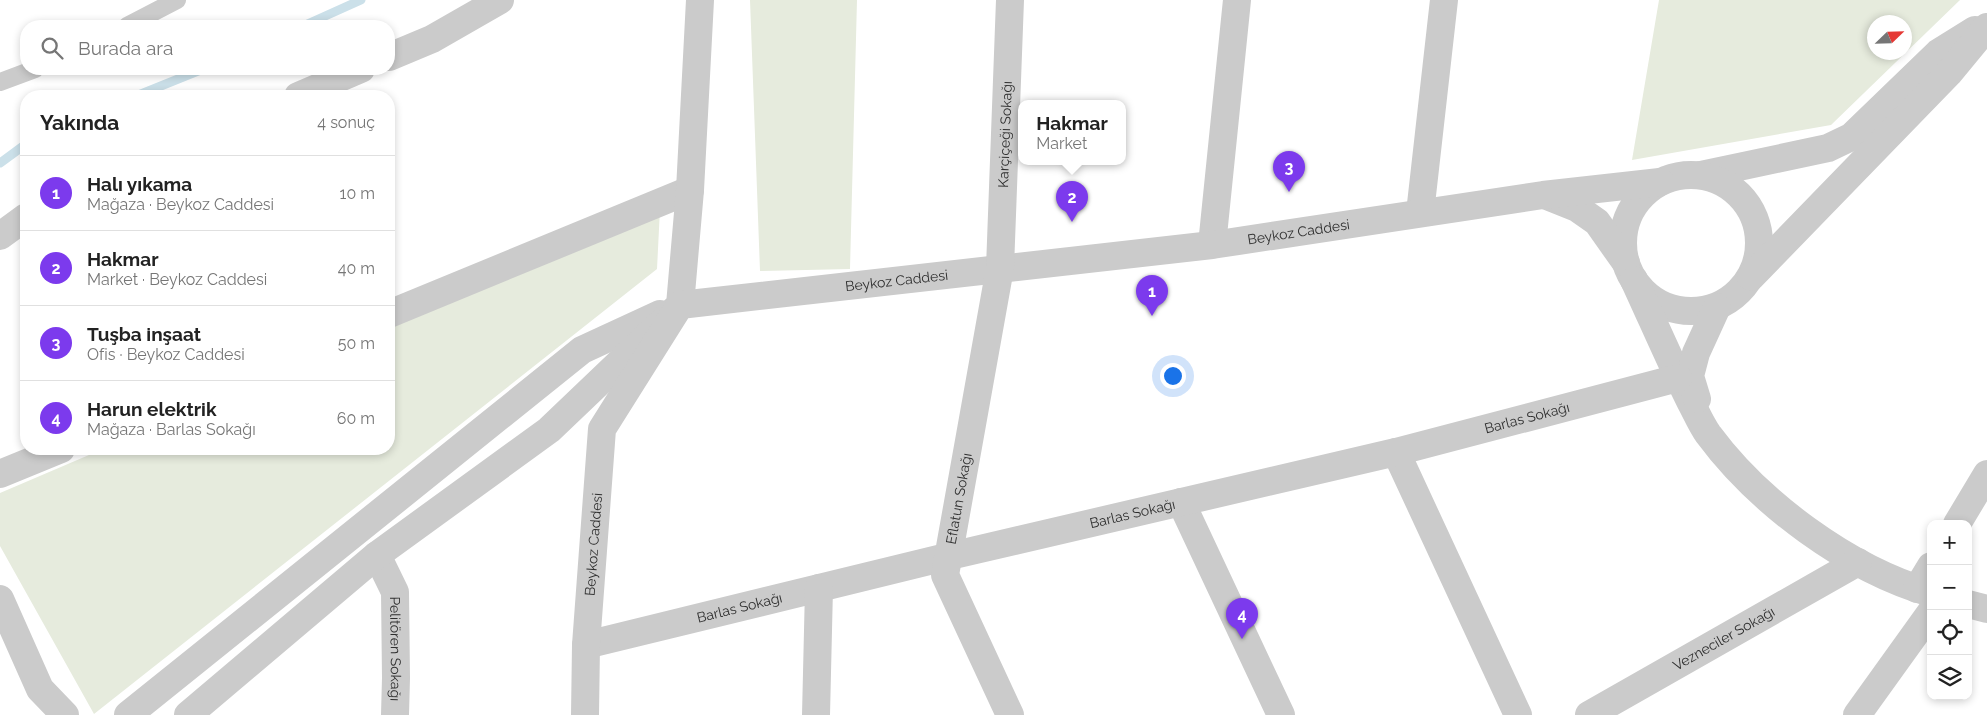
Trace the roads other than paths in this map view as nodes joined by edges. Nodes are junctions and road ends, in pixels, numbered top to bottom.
1 (177, 0) edge
2 (500, 0) edge
3 (700, 0) edge
4 (1010, 0) edge
5 (1237, 0) edge
6 (1444, 0) edge
7 (139, 20) edge
8 (1987, 25) edge
9 (395, 54) edge
10 (20, 75) edge
11 (348, 75) edge
12 (0, 82) edge
13 (312, 90) edge
14 (1701, 175) junction
15 (1660, 182) junction
16 (690, 190) junction
17 (1543, 195) junction
18 (1420, 214) junction
19 (20, 221) edge
20 (0, 236) edge
21 (1212, 245) junction
22 (1000, 268) junction
23 (1630, 272) junction
24 (1748, 280) junction
25 (680, 305) junction
26 (1717, 306) junction
27 (395, 312) edge
28 (1678, 378) junction
29 (1708, 433) junction
30 (1396, 452) junction
31 (46, 455) edge
32 (0, 474) edge
33 (1987, 474) edge
34 (1181, 502) junction
35 (1959, 520) edge
36 (377, 555) junction
37 (950, 556) junction
38 (1858, 562) junction
39 (819, 588) junction
40 (1927, 590) edge
41 (0, 599) edge
42 (1972, 605) edge
43 (1987, 609) edge
44 (586, 645) junction
45 (65, 715) edge
46 (128, 715) edge
47 (188, 715) edge
48 (394, 715) edge
49 (585, 715) edge
50 (816, 715) edge
51 (1010, 715) edge
52 (1281, 715) edge
53 (1518, 715) edge
54 (1589, 715) edge
55 (1857, 715) edge

1 - 7 lane
2 - 9 street
3 - 16 street
4 - 22 street, Karçiçeği Sokağı
5 - 21 street
6 - 18 street
8 - 14 street
8 - 24 street
10 - 12 lane
11 - 13 street
14 - 15 street
14 - 24 street
15 - 17 street, Beykoz Caddesi
15 - 23 street
16 - 25 street
16 - 27 street
17 - 18 street, Beykoz Caddesi
17 - 23 street
18 - 21 street, Beykoz Caddesi
19 - 20 street
21 - 22 street, Beykoz Caddesi
22 - 25 street, Beykoz Caddesi
22 - 37 street, Eflatun Sokağı
23 - 26 street
23 - 28 street
24 - 26 street
25 - 36 street
25 - 44 street, Beykoz Caddesi
25 - 46 street
26 - 29 street
28 - 29 street
28 - 30 street, Barlas Sokağı
29 - 38 street
30 - 34 street, Barlas Sokağı
30 - 53 street
31 - 32 street
33 - 35 street
34 - 37 street, Barlas Sokağı
34 - 52 street
36 - 47 street
36 - 48 street, Pelitören Sokağı
37 - 39 street, Barlas Sokağı
37 - 51 street, Eflatun Sokağı
38 - 40 street
38 - 54 street, Vezneciler Sokağı
39 - 44 street, Barlas Sokağı
39 - 50 street
40 - 55 street
41 - 45 street
42 - 43 street
44 - 49 street, Beykoz Caddesi

